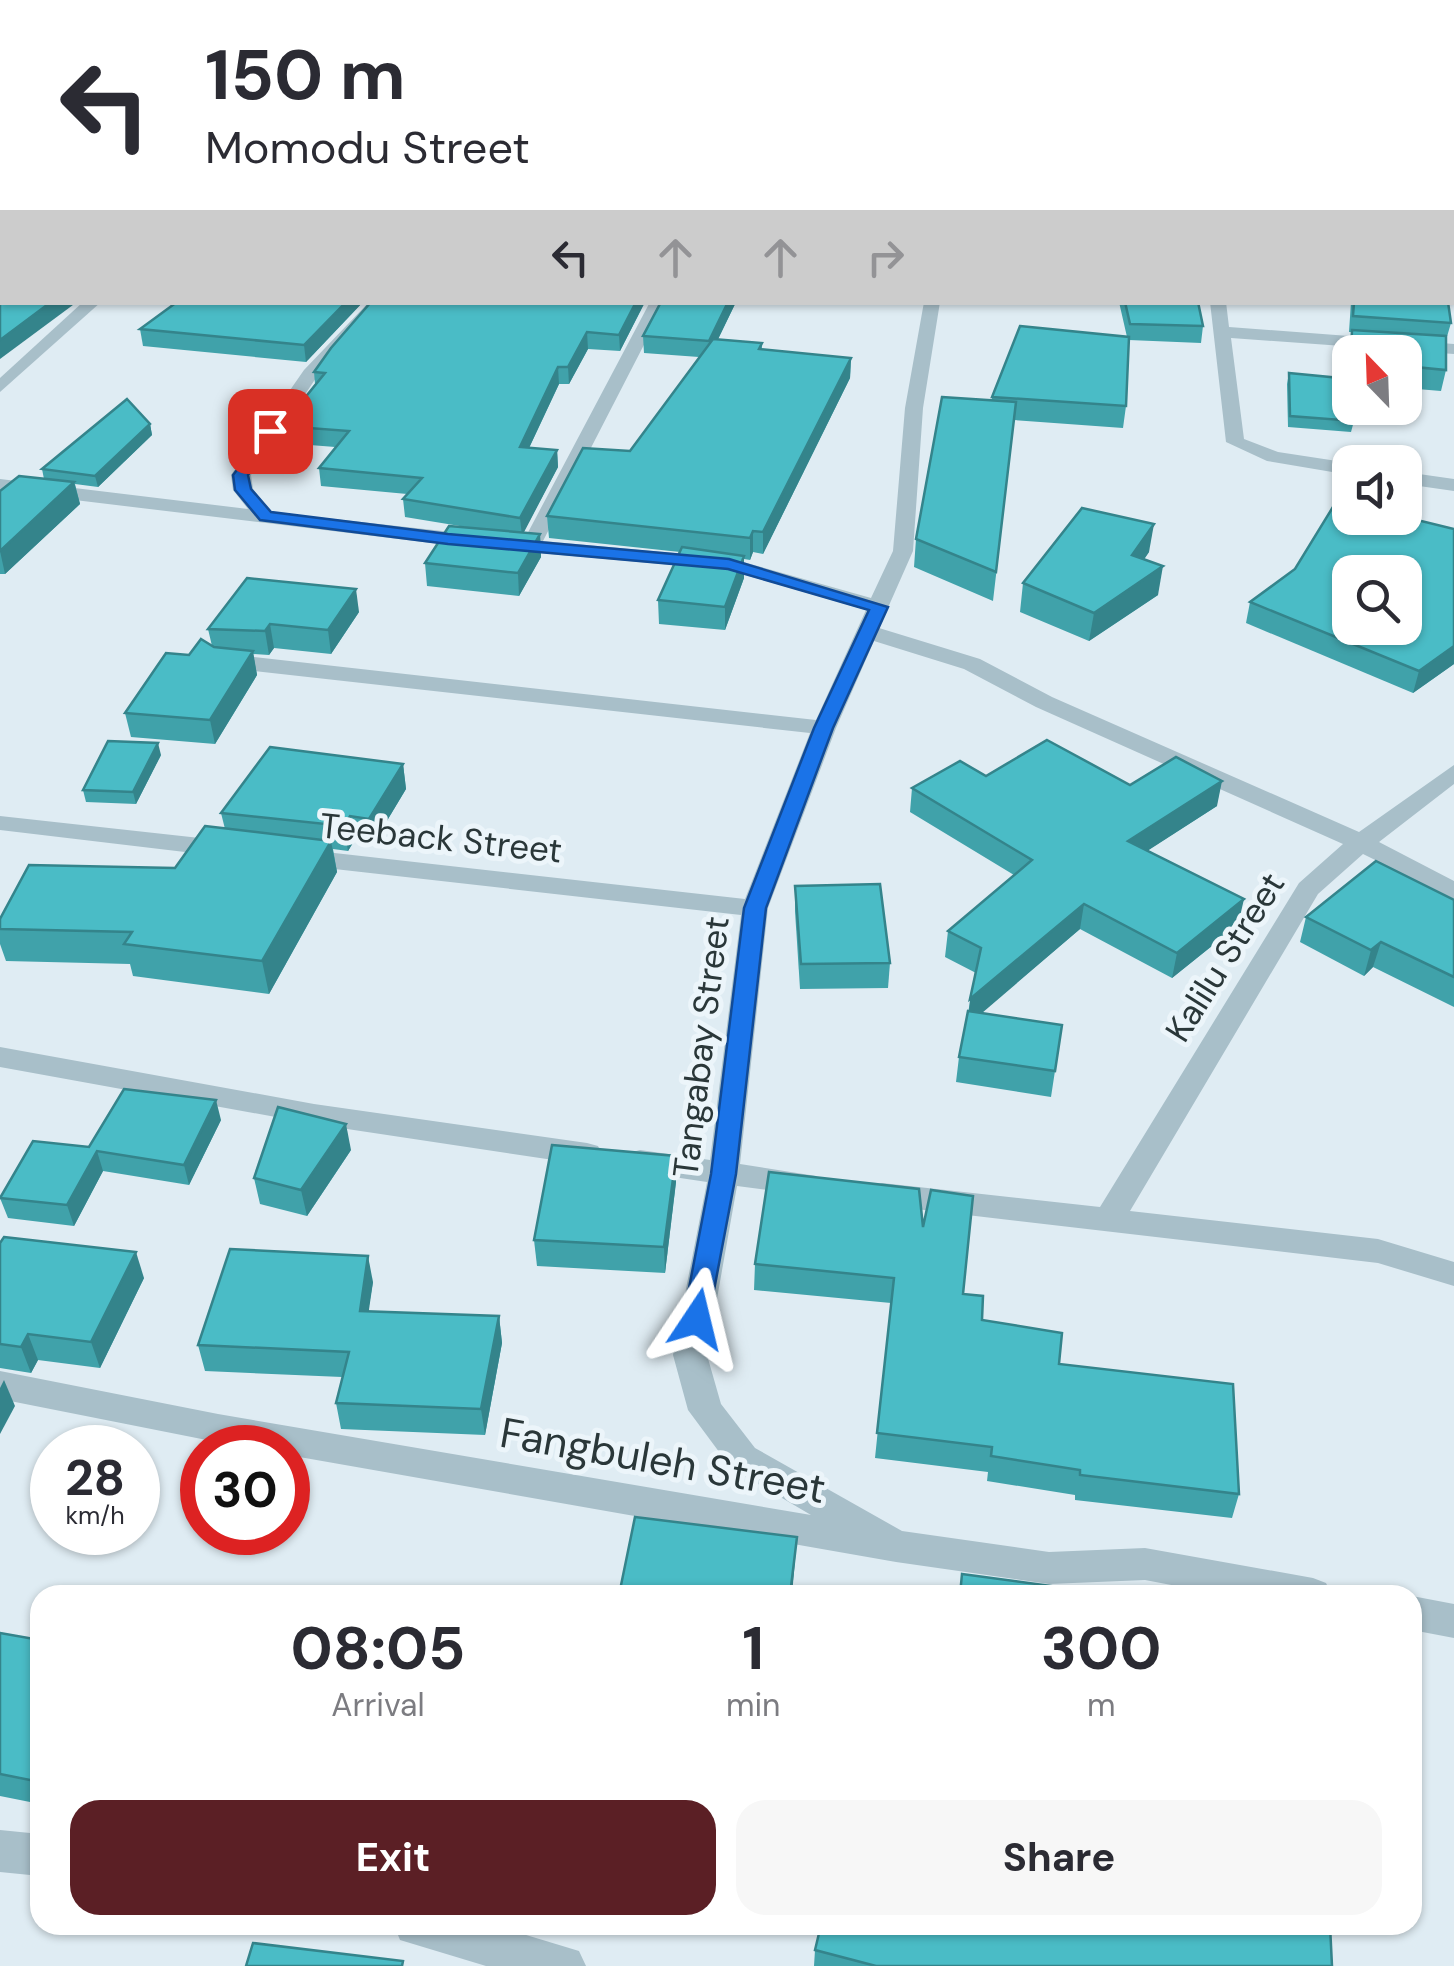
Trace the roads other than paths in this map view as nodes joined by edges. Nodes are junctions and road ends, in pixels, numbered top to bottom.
1 (89, 305) edge
2 (375, 305) edge
3 (656, 305) edge
4 (931, 305) edge
5 (1219, 305) edge
6 (1224, 332) junction
7 (1454, 349) edge
8 (0, 386) edge
9 (1332, 466) edge
10 (1422, 480) edge
11 (0, 485) edge
12 (1454, 485) edge
13 (266, 517) junction
14 (531, 544) junction
15 (874, 619) junction
16 (219, 660) edge
17 (824, 728) junction
18 (1454, 772) edge
19 (0, 823) edge
20 (1364, 844) junction
21 (1454, 891) edge
22 (755, 908) junction
23 (0, 1057) edge
24 (724, 1174) junction
25 (1107, 1224) junction
26 (1454, 1274) edge
27 (0, 1384) edge
28 (896, 1546) junction
29 (1259, 1585) edge
30 (1422, 1615) edge
31 (1454, 1621) edge
32 (0, 1850) edge
33 (30, 1854) edge
34 (451, 1935) edge
35 (564, 1966) edge

1 - 8 street
2 - 13 street
3 - 14 street
4 - 15 street, Tangabay Street
5 - 6 street
6 - 7 street
6 - 9 street
10 - 12 street
11 - 13 street
13 - 14 street
14 - 15 street
15 - 17 street, Tangabay Street
15 - 20 street
16 - 17 street
17 - 22 street, Tangabay Street
18 - 20 street, Kalilu Street
19 - 22 street, Teeback Street
20 - 21 street
20 - 25 street, Kalilu Street
22 - 24 street, Tangabay Street
23 - 24 street
24 - 25 street
24 - 28 street, Tangabay Street
25 - 26 street
27 - 28 street, Fangbuleh Street
28 - 29 street, Fangbuleh Street
30 - 31 street
32 - 33 street
34 - 35 street

